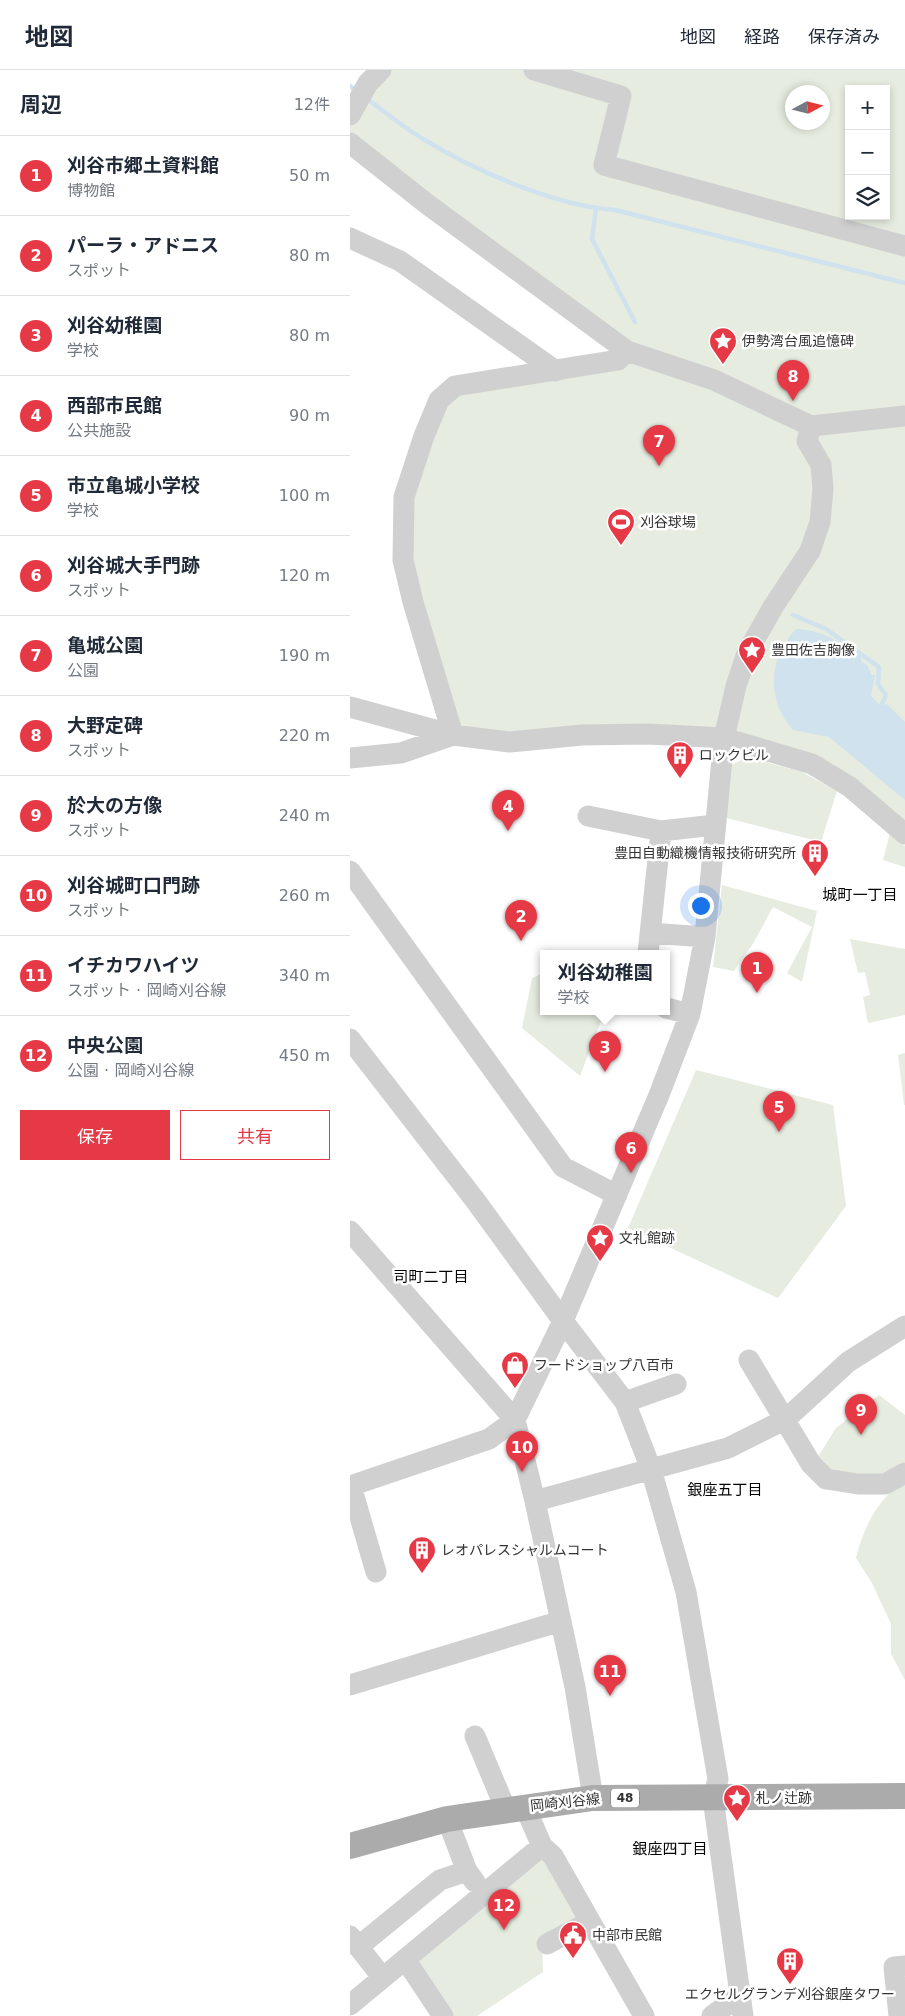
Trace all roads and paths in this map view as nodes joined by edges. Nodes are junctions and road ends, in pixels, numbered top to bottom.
1 (381, 70) edge
2 (534, 70) edge
3 (350, 114) edge
4 (350, 144) edge
5 (350, 238) edge
6 (905, 246) edge
7 (627, 351) junction
8 (556, 371) junction
9 (905, 416) edge
10 (811, 426) junction
11 (350, 707) edge
12 (453, 735) junction
13 (724, 738) junction
14 (350, 758) edge
15 (588, 816) dead end
16 (715, 825) junction
17 (661, 830) junction
18 (905, 834) edge
19 (350, 871) edge
20 (705, 937) junction
21 (649, 943) edge
22 (670, 1009) edge
23 (690, 1014) junction
24 (350, 1039) edge
25 (617, 1195) junction
26 (350, 1230) edge
27 (562, 1321) junction
28 (905, 1326) edge
29 (749, 1360) dead end
30 (676, 1384) dead end
31 (625, 1402) junction
32 (786, 1419) junction
33 (515, 1420) junction
34 (651, 1469) junction
35 (905, 1473) edge
36 (352, 1484) edge
37 (535, 1501) junction
38 (376, 1572) dead end
39 (561, 1621) junction
40 (350, 1685) edge
41 (475, 1736) dead end
42 (905, 1796) edge
43 (593, 1798) junction
44 (713, 1798) junction
45 (905, 1801) edge
46 (515, 1808) junction
47 (447, 1819) junction
48 (350, 1846) edge
49 (542, 1846) junction
50 (467, 1870) junction
51 (484, 1892) junction
52 (589, 1922) junction
53 (354, 1941) edge
54 (547, 1944) dead end
55 (405, 1959) junction
56 (905, 1966) edge
57 (382, 1978) junction
58 (350, 2005) edge
59 (741, 2006) edge
60 (443, 2016) edge
61 (644, 2016) edge
62 (712, 2016) edge
63 (899, 2016) edge

1 - 3 street
2 - 6 street
4 - 7 street
5 - 8 street
7 - 8 street
7 - 10 street
8 - 12 street
9 - 10 street
10 - 13 street
11 - 12 street
12 - 13 street
12 - 14 street
13 - 16 street
13 - 18 street
15 - 17 street
16 - 17 street
16 - 20 street
17 - 21 street
19 - 25 street
20 - 21 street
20 - 23 street
22 - 23 street
23 - 25 street
24 - 27 street
25 - 27 street
26 - 33 street
27 - 31 street
27 - 33 street
28 - 32 street
29 - 32 street
30 - 31 street
31 - 34 street
32 - 34 street
32 - 35 street
33 - 36 street
33 - 37 street
34 - 37 street
34 - 44 street
36 - 38 street
37 - 39 street
39 - 40 street
39 - 43 street
41 - 46 street
42 - 44 main road, 岡崎刈谷線 / 48
42 - 45 street
43 - 44 main road, 岡崎刈谷線 / 48
43 - 46 main road, 岡崎刈谷線 / 48
44 - 59 street
46 - 47 main road, 岡崎刈谷線 / 48
46 - 49 street
47 - 48 main road, 岡崎刈谷線 / 48
47 - 50 street
49 - 51 street
49 - 52 street
50 - 51 street
50 - 53 street
51 - 55 street
52 - 54 street
52 - 61 street
53 - 57 street
55 - 57 street
55 - 60 street
56 - 63 street
57 - 58 street
59 - 62 street

